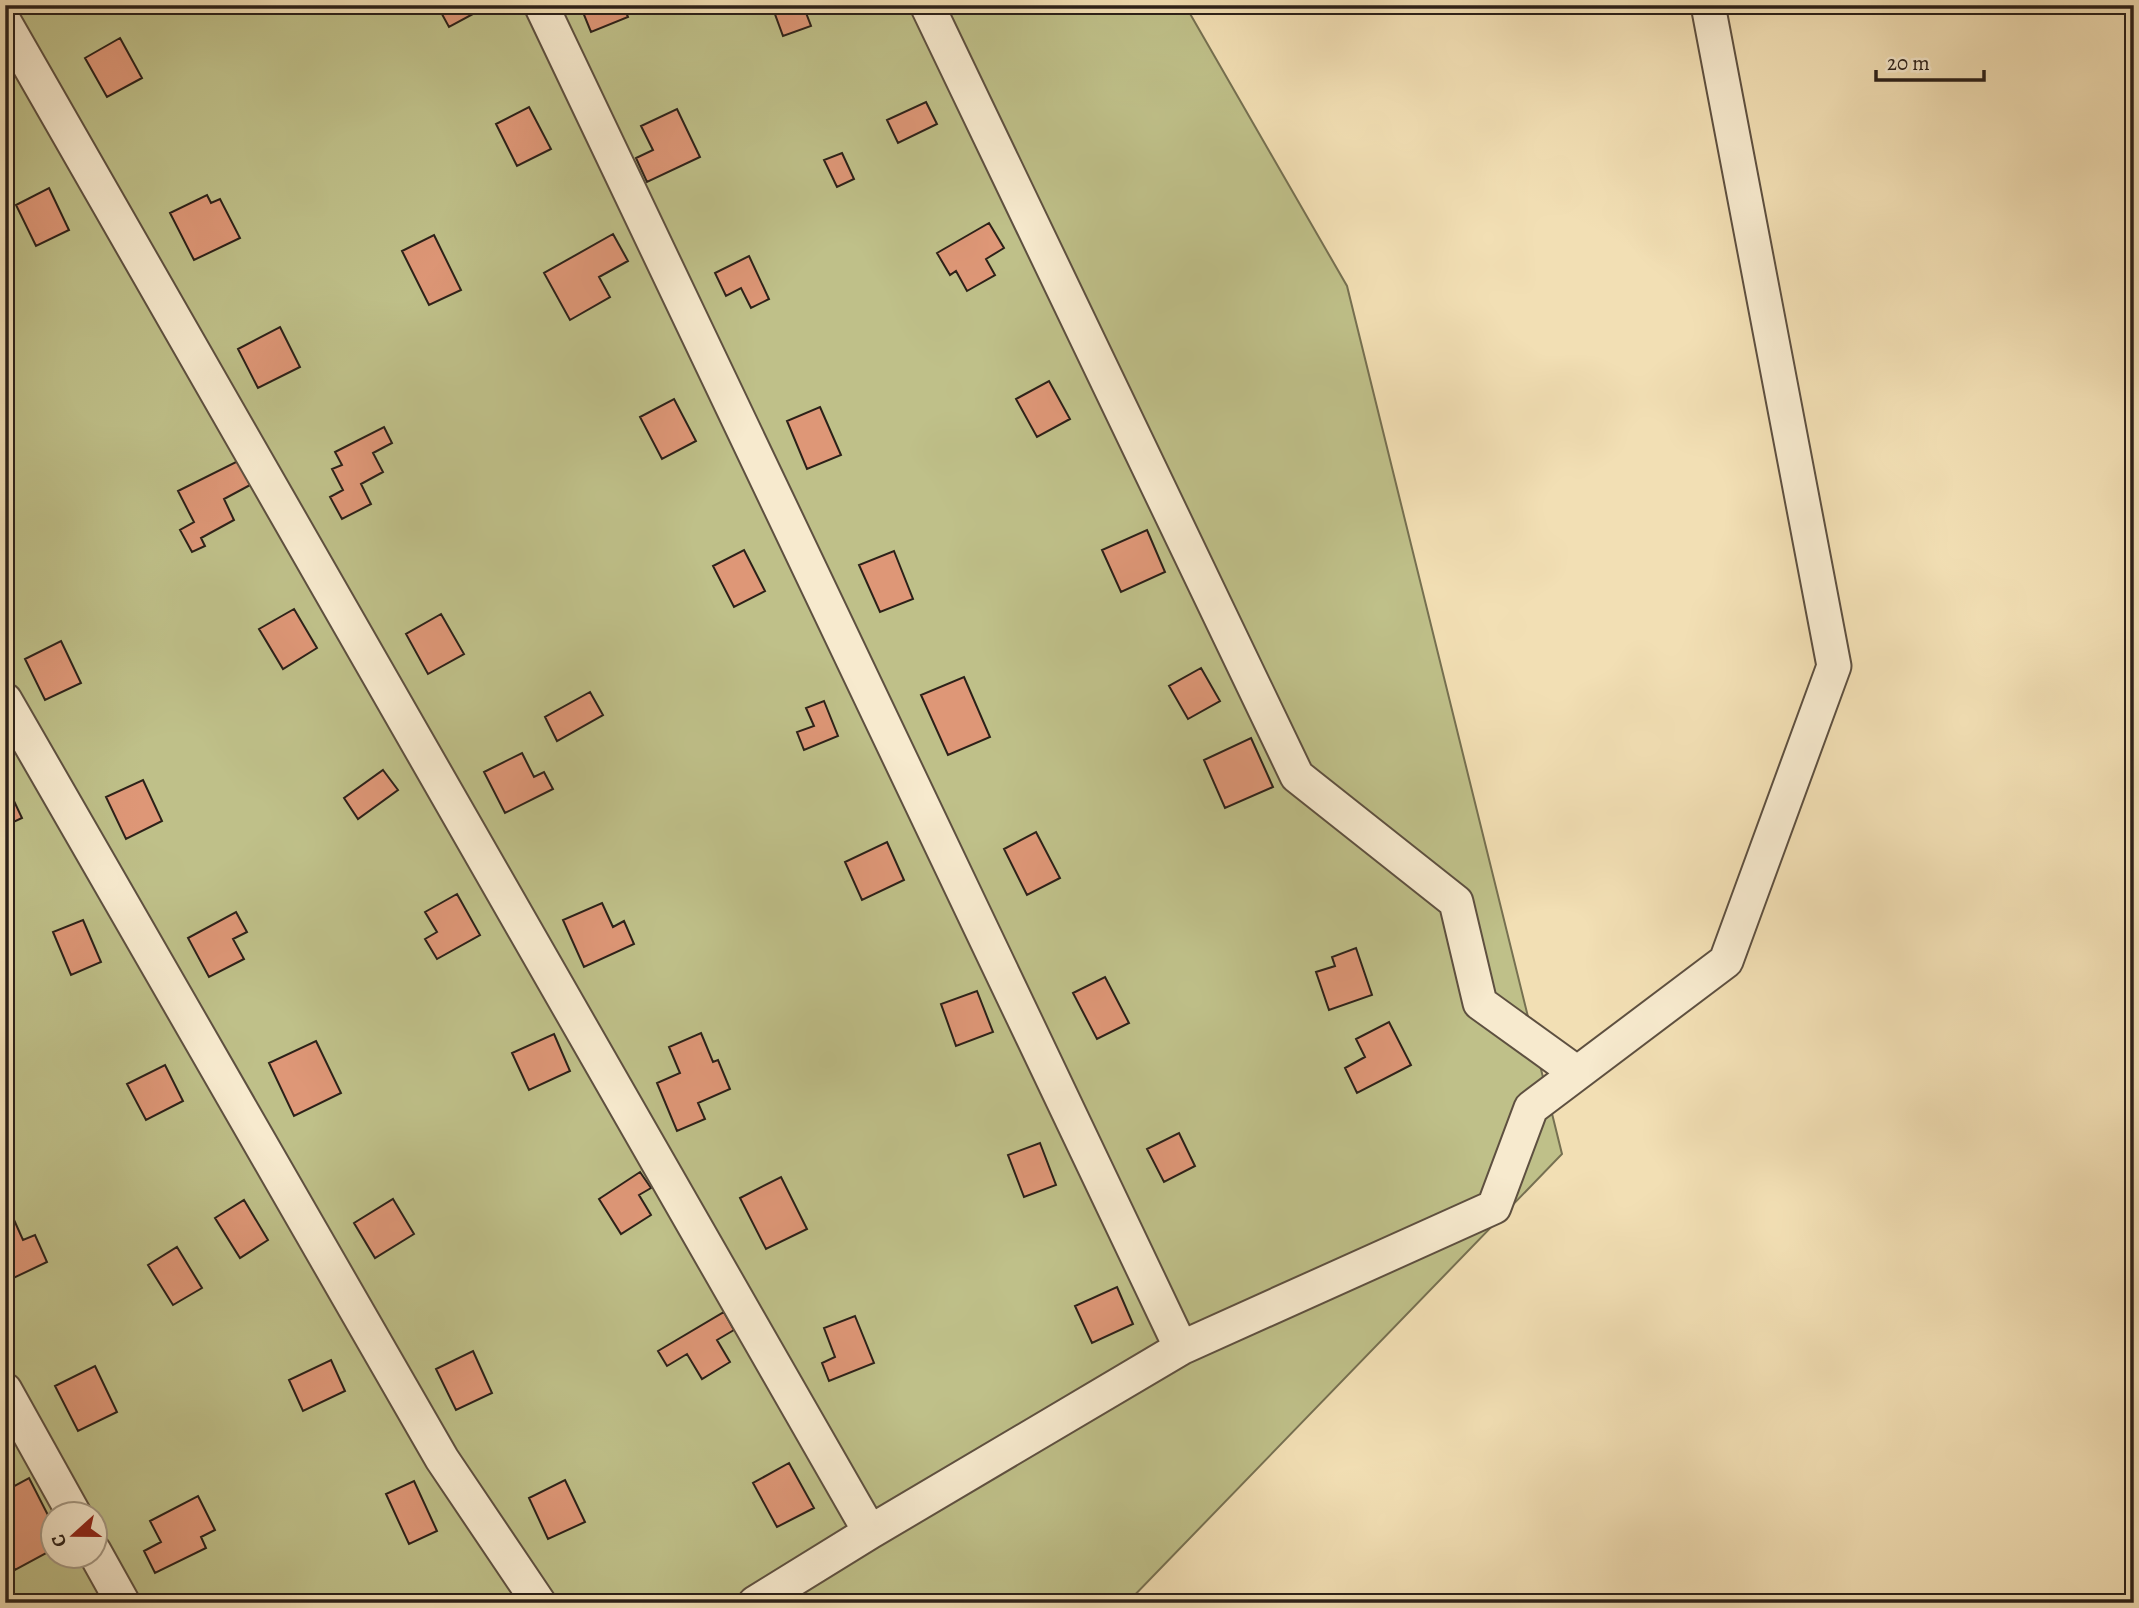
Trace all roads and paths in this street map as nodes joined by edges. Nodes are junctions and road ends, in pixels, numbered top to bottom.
1 (541, 5) edge
2 (927, 5) edge
3 (1708, 5) edge
4 (5, 23) edge
5 (5, 700) edge
6 (1577, 1073) junction
7 (1181, 1348) junction
8 (5, 1390) edge
9 (66, 1500) edge
10 (870, 1532) junction
11 (105, 1570) edge
12 (124, 1603) edge
13 (539, 1603) edge
14 (755, 1603) edge

1 - 7 street
2 - 6 street
3 - 6 street
4 - 10 street
5 - 13 street
6 - 7 street
7 - 10 street
8 - 9 street
10 - 14 street
11 - 12 street

